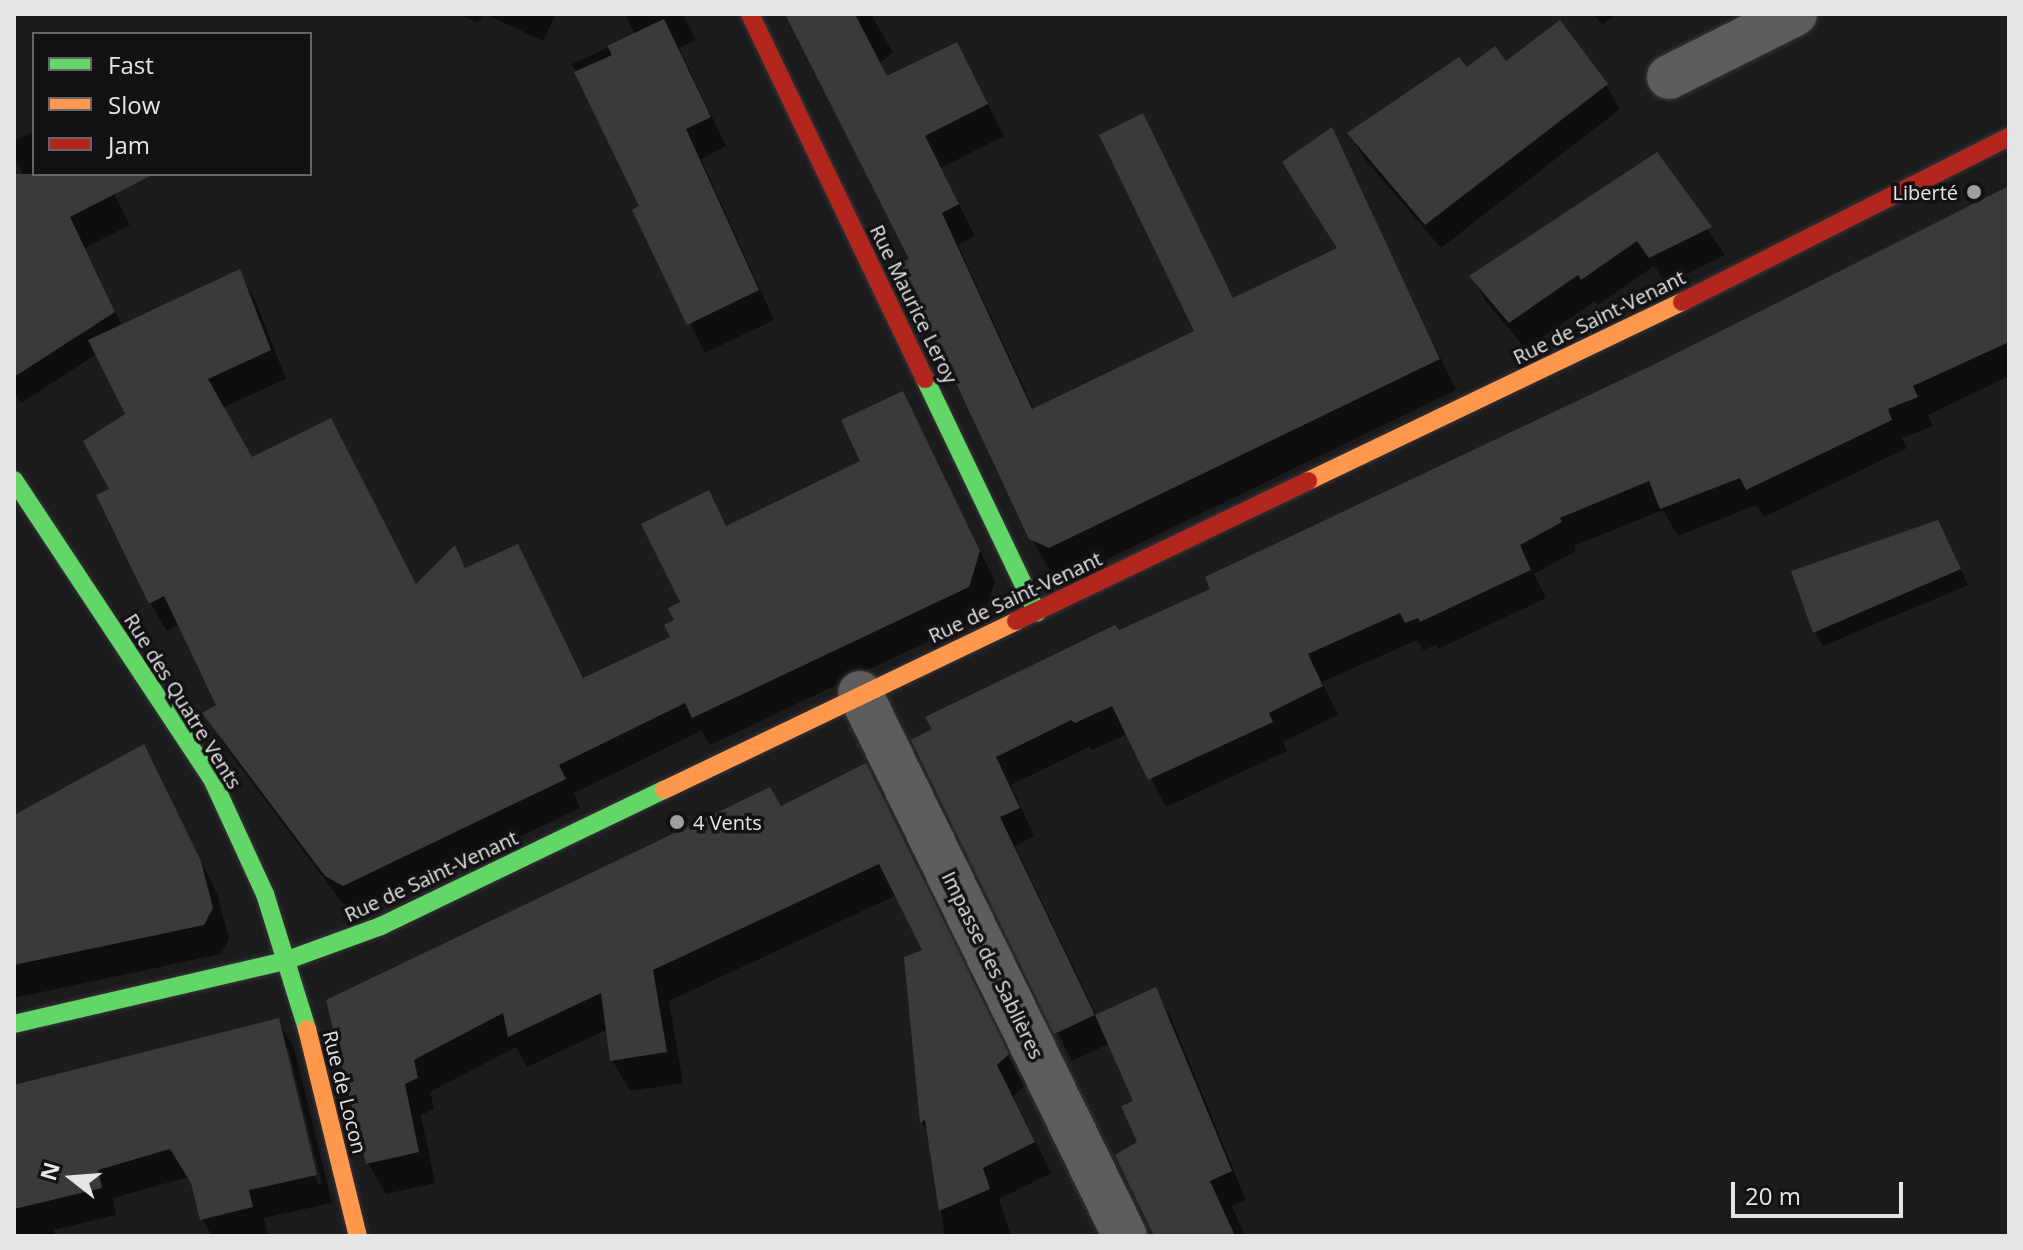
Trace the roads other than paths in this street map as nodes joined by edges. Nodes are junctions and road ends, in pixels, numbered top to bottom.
1 (750, 14) edge
2 (1795, 14) edge
3 (1669, 77) dead end
4 (2009, 137) edge
5 (14, 480) edge
6 (1037, 613) junction
7 (860, 693) junction
8 (285, 961) junction
9 (14, 1024) edge
10 (358, 1236) edge
11 (1125, 1236) edge

1 - 6 main road, Rue Maurice Leroy
2 - 3 street
4 - 6 main road, Rue de Saint-Venant
5 - 8 main road, Rue des Quatre Vents
6 - 7 main road, Rue de Saint-Venant
7 - 8 main road, Rue de Saint-Venant
7 - 11 street, Impasse des Sablières
8 - 9 main road, Rue de Saint-Venant
8 - 10 main road, Rue de Locon

